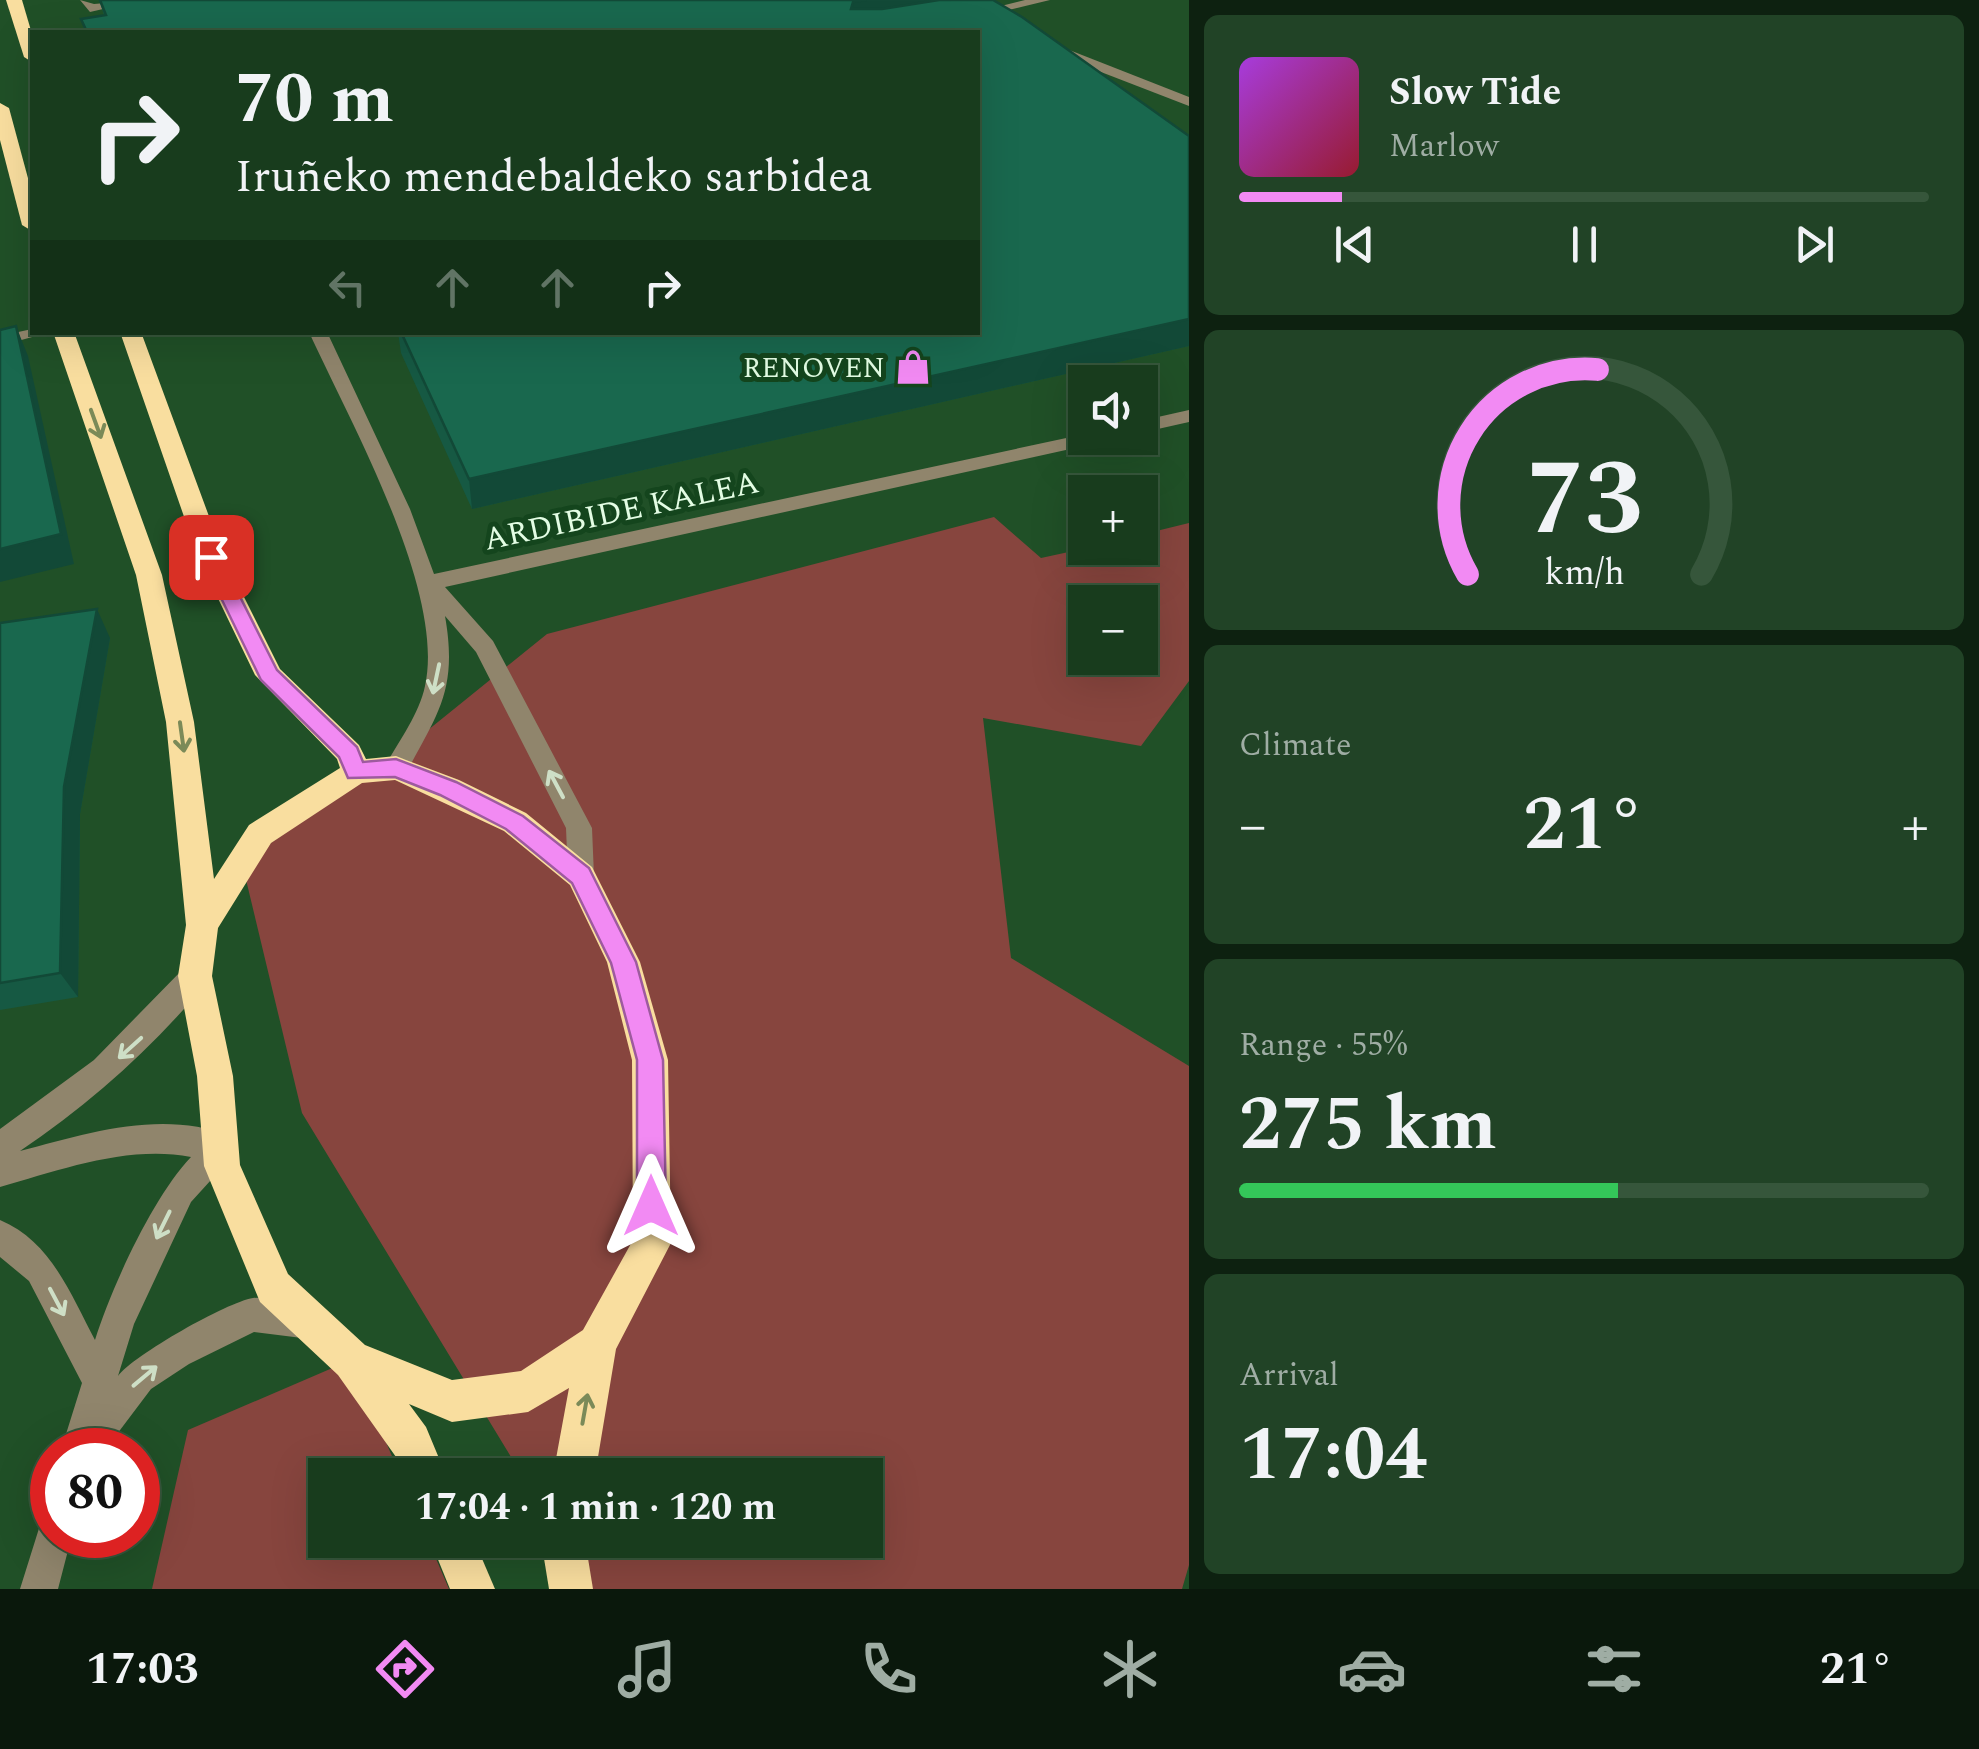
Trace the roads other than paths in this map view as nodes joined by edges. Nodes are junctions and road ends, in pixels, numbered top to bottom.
1 (14, 0) edge
2 (136, 0) edge
3 (1044, 0) edge
4 (88, 4) edge
5 (981, 13) junction
6 (963, 16) edge
7 (1006, 28) edge
8 (1037, 43) edge
9 (30, 51) edge
10 (1189, 102) edge
11 (0, 108) edge
12 (30, 217) edge
13 (30, 334) edge
14 (64, 335) edge
15 (131, 335) edge
16 (319, 335) edge
17 (0, 341) edge
18 (1189, 416) edge
19 (1158, 423) edge
20 (1068, 443) edge
21 (429, 583) junction
22 (396, 768) junction
23 (356, 772) junction
24 (580, 876) junction
25 (202, 925) junction
26 (196, 976) junction
27 (0, 1147) edge
28 (220, 1147) junction
29 (0, 1172) edge
30 (0, 1236) edge
31 (310, 1322) junction
32 (597, 1344) junction
33 (351, 1360) junction
34 (99, 1380) junction
35 (87, 1428) edge
36 (98, 1428) edge
37 (417, 1458) edge
38 (577, 1458) edge
39 (48, 1558) edge
40 (460, 1558) edge
41 (566, 1558) edge
42 (39, 1589) edge
43 (473, 1589) edge
44 (571, 1589) edge

1 - 9 highway
2 - 4 street
3 - 5 street
5 - 6 street
5 - 7 street
8 - 10 street
11 - 12 highway
13 - 17 street
14 -> 25 highway
15 - 23 highway
16 - 21 street
18 - 19 street
20 - 21 street, ARDIBIDE KALEA
21 -> 22 street
24 -> 21 street
22 - 23 highway
22 - 24 highway
23 - 25 highway
24 - 32 highway
25 - 26 highway
26 -> 27 street
26 - 28 highway
28 - 29 street
28 - 31 highway
28 -> 34 street
30 -> 34 street
31 - 33 highway
36 -> 31 street
32 - 33 highway
38 -> 32 highway
33 - 37 highway
34 - 35 street
39 - 42 street
40 - 43 highway
41 - 44 highway

